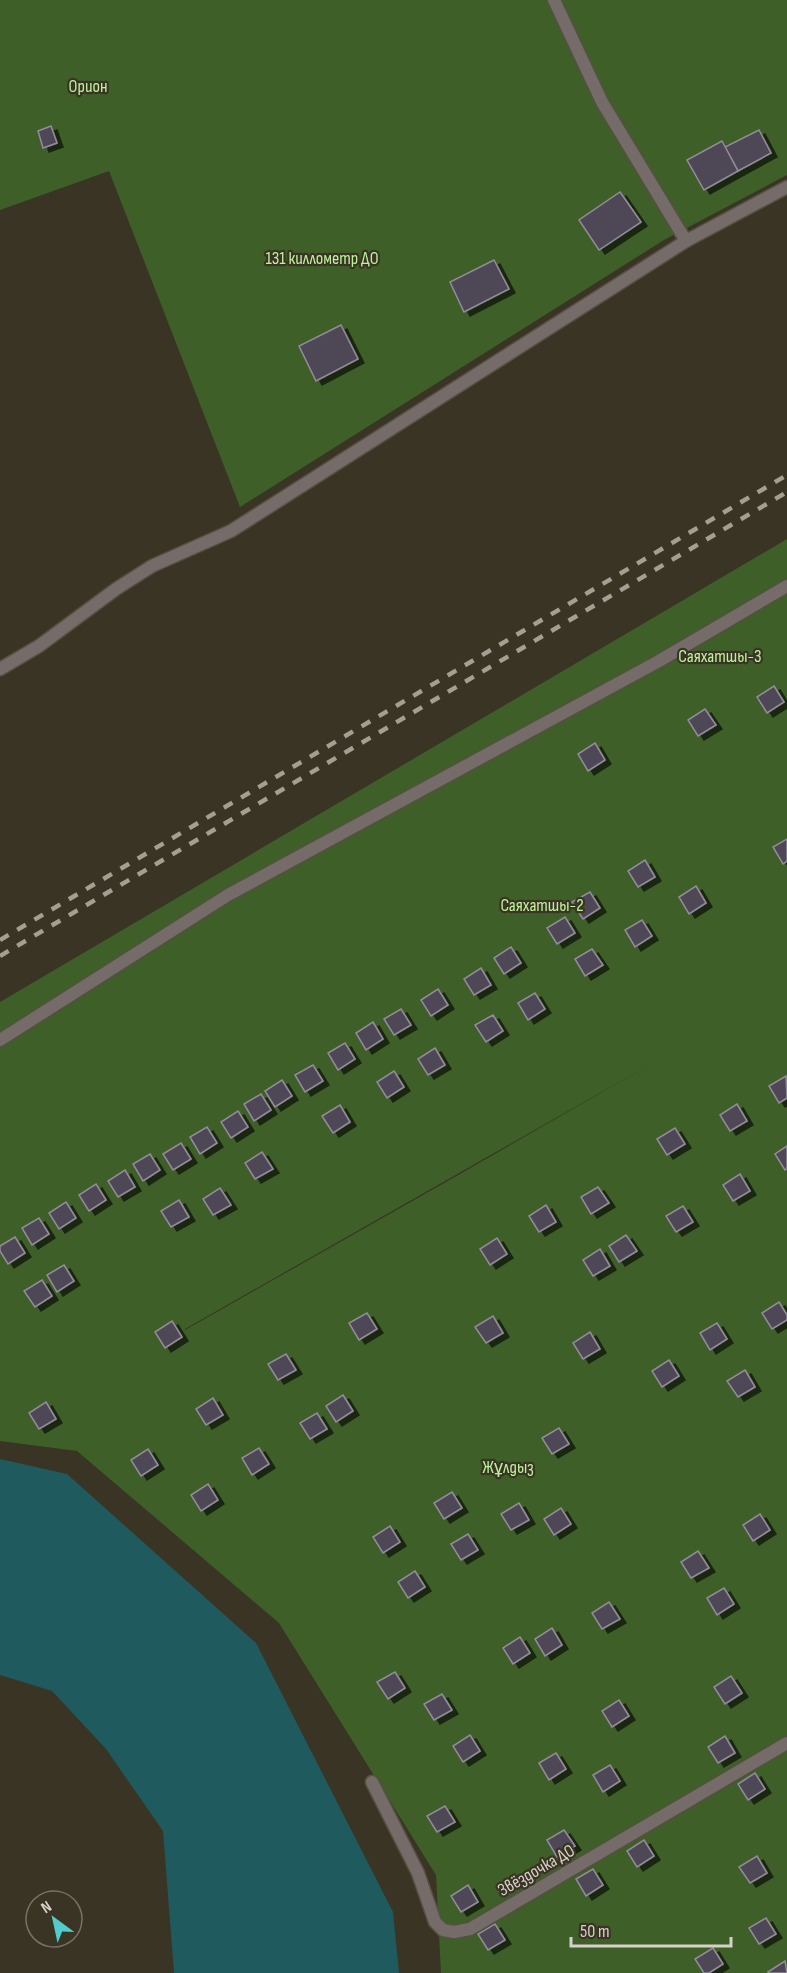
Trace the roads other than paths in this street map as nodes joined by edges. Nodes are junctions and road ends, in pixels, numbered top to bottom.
1 (554, 0) edge
2 (787, 187) edge
3 (686, 241) junction
4 (787, 586) edge
5 (0, 669) edge
6 (0, 1040) edge
7 (787, 1743) edge
8 (372, 1782) dead end

1 - 3 street
2 - 3 street
3 - 5 street
4 - 6 street
7 - 8 street, Звёздочка ДО

